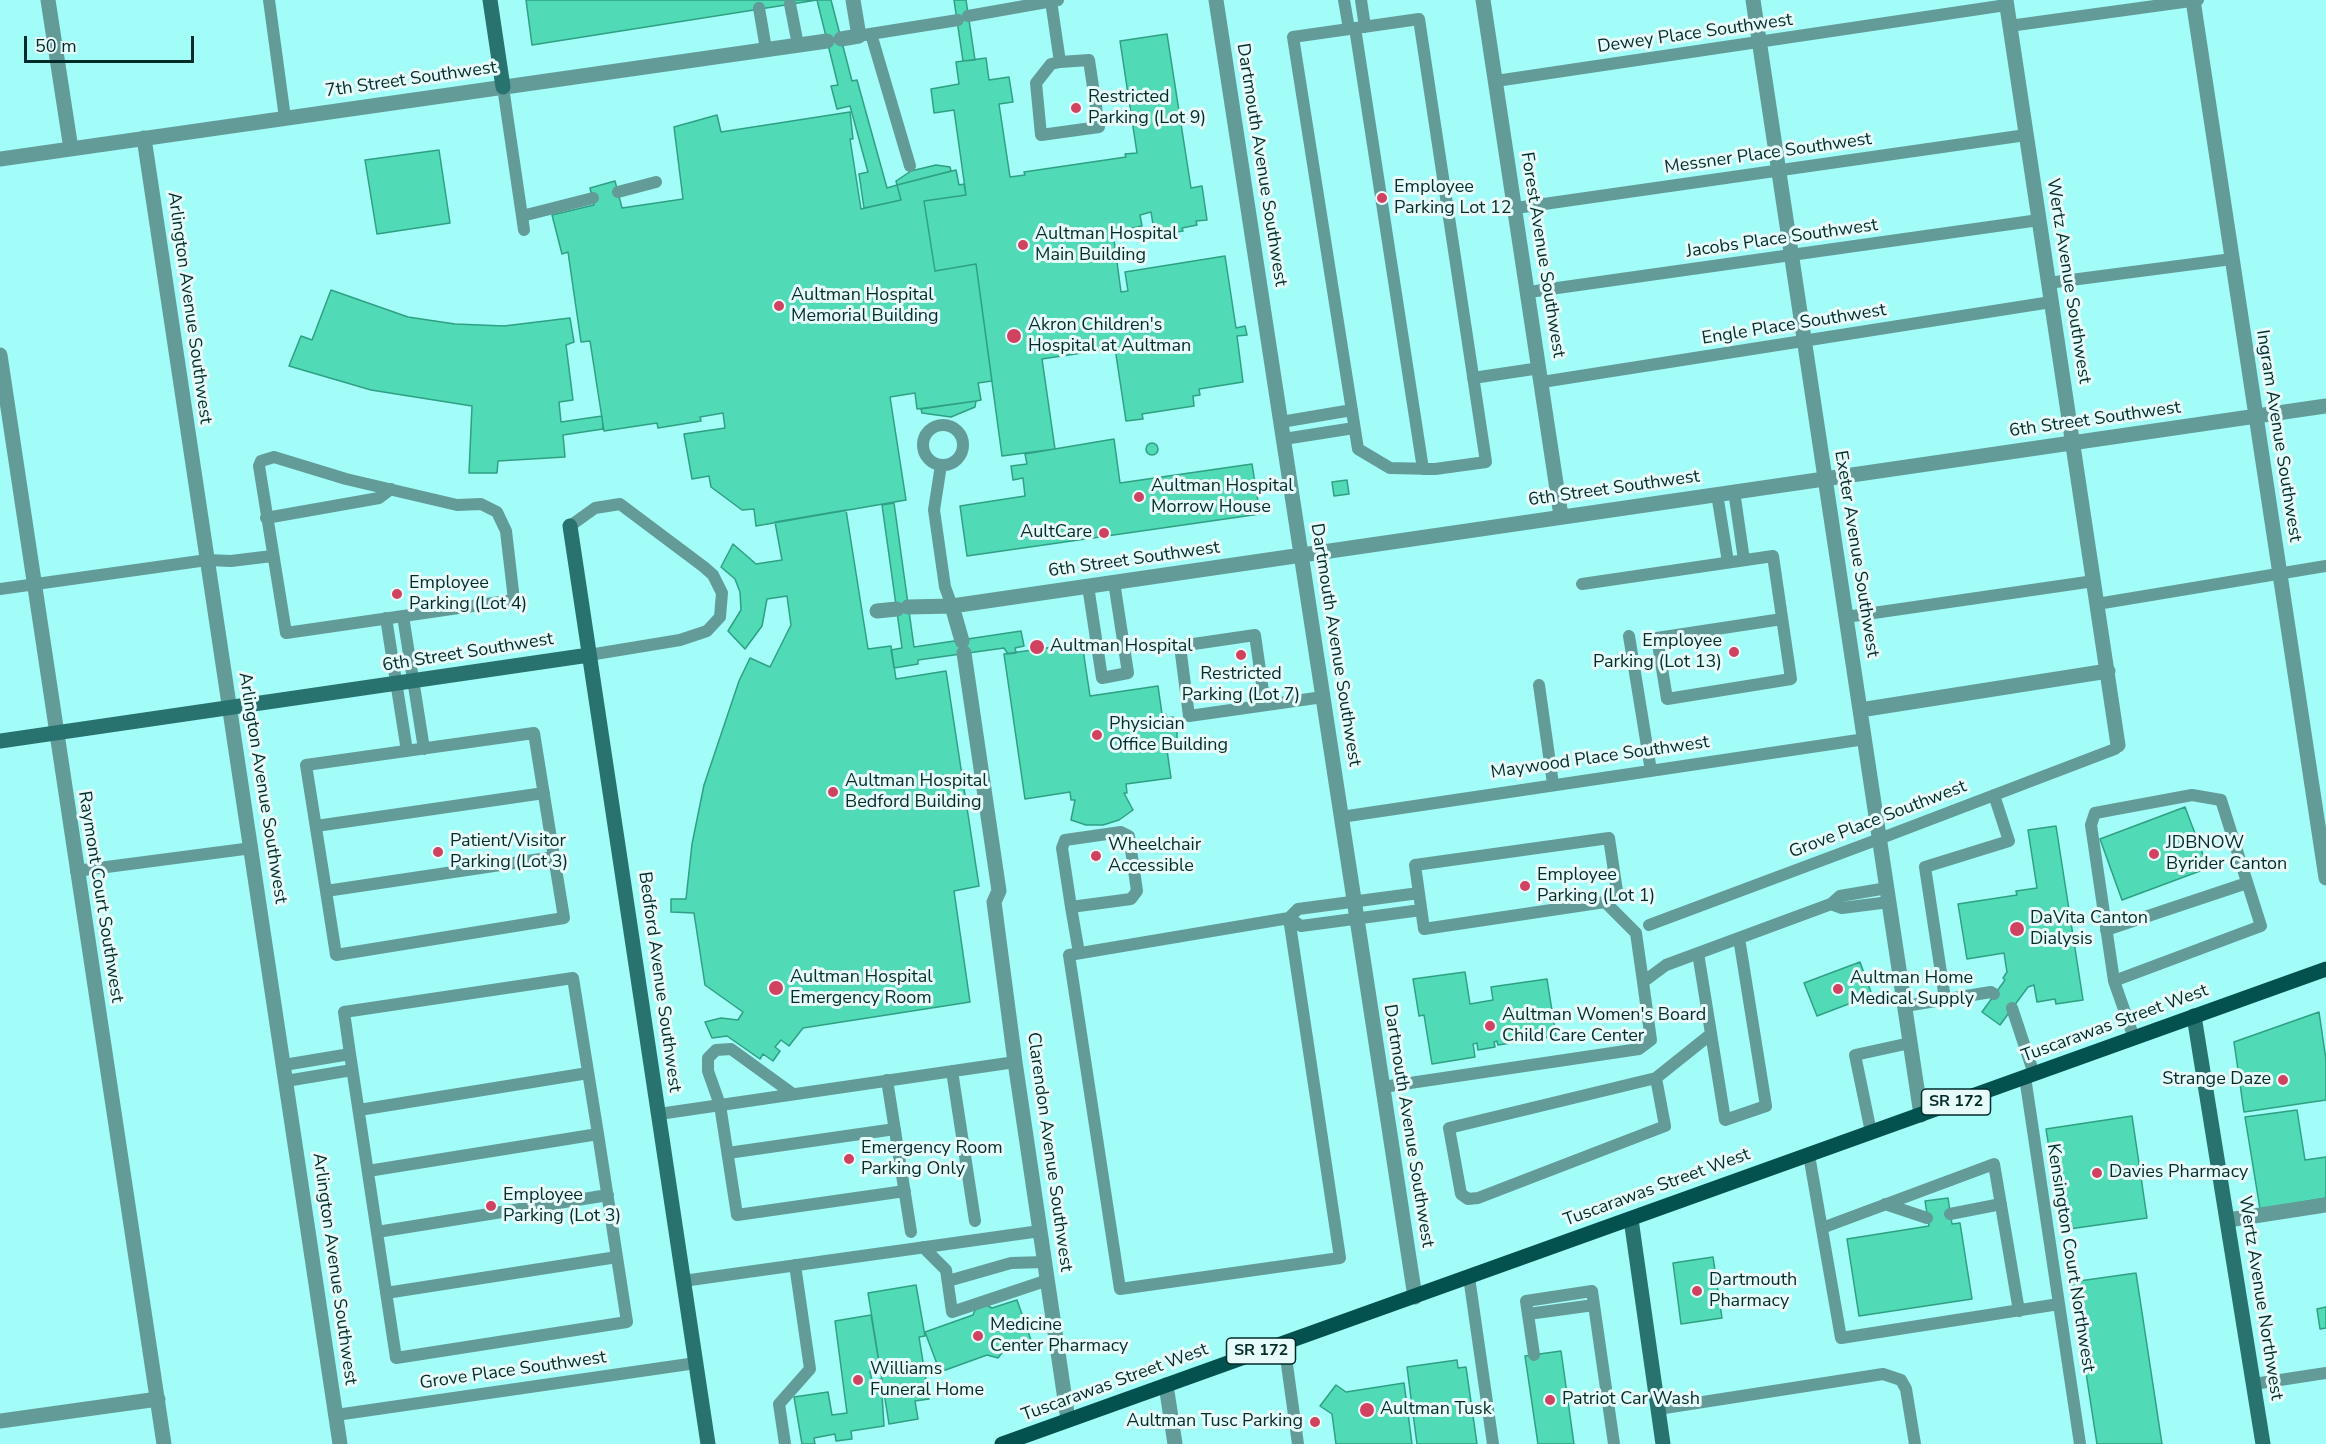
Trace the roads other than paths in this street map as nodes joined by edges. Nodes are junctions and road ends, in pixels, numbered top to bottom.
1 (48, 0) edge
2 (269, 0) edge
3 (490, 0) edge
4 (853, 0) edge
5 (1216, 0) edge
6 (1344, 0) edge
7 (1361, 0) edge
8 (1483, 0) edge
9 (1753, 0) edge
10 (2193, 0) edge
11 (2198, 0) edge
12 (1055, 1) edge
13 (2006, 3) edge
14 (790, 4) dead end
15 (759, 8) dead end
16 (2009, 26) junction
17 (1356, 28) junction
18 (865, 35) junction
19 (1759, 43) junction
20 (798, 45) junction
21 (766, 49) junction
22 (1060, 62) junction
23 (1496, 81) junction
24 (503, 87) junction
25 (285, 118) junction
26 (2026, 135) junction
27 (144, 138) junction
28 (70, 149) junction
29 (0, 159) edge
30 (910, 166) dead end
31 (1778, 171) junction
32 (656, 182) dead end
33 (618, 192) dead end
34 (593, 198) dead end
35 (1516, 208) junction
36 (522, 216) junction
37 (2039, 220) junction
38 (524, 230) dead end
39 (1791, 257) junction
40 (2232, 259) junction
41 (2048, 283) junction
42 (1529, 292) junction
43 (2051, 302) junction
44 (1804, 342) junction
45 (0, 355) edge
46 (1541, 375) junction
47 (1473, 378) junction
48 (2326, 406) edge
49 (1352, 410) junction
50 (2255, 416) junction
51 (1281, 422) junction
52 (1354, 428) junction
53 (1284, 439) junction
54 (2073, 442) junction
55 (941, 465) dead end
56 (1423, 469) junction
57 (1825, 478) junction
58 (391, 489) junction
59 (1734, 491) junction
60 (1717, 494) junction
61 (1562, 516) junction
62 (266, 518) junction
63 (570, 526) joint
64 (272, 555) junction
65 (1302, 555) junction
66 (207, 560) junction
67 (1744, 560) junction
68 (1728, 562) junction
69 (2326, 566) edge
70 (2280, 573) junction
71 (2094, 581) junction
72 (1114, 582) junction
73 (33, 584) junction
74 (1582, 584) dead end
75 (1088, 586) junction
76 (0, 589) edge
77 (2097, 603) junction
78 (952, 606) junction
79 (877, 611) dead end
80 (403, 616) junction
81 (1846, 617) junction
82 (386, 618) junction
83 (1782, 619) junction
84 (1629, 636) dead end
85 (589, 655) junction
86 (2108, 671) junction
87 (412, 681) junction
88 (396, 683) junction
89 (1539, 685) dead end
90 (1323, 698) junction
91 (1265, 705) junction
92 (230, 708) junction
93 (1860, 710) junction
94 (56, 734) junction
95 (1865, 739) junction
96 (0, 741) edge
97 (2118, 745) joint
98 (424, 749) junction
99 (407, 751) junction
100 (1651, 771) junction
101 (1553, 784) junction
102 (544, 793) junction
103 (1994, 795) junction
104 (1341, 817) junction
105 (316, 826) junction
106 (1880, 839) junction
107 (252, 848) junction
108 (554, 857) junction
109 (76, 871) junction
110 (2326, 878) edge
111 (2247, 883) junction
112 (326, 891) junction
113 (1419, 893) junction
114 (1888, 895) junction
115 (1355, 902) junction
116 (1605, 902) junction
117 (1071, 907) junction
118 (1421, 910) junction
119 (1289, 918) junction
120 (1357, 919) junction
121 (1649, 925) dead end
122 (2106, 930) junction
123 (1739, 938) junction
124 (1078, 953) junction
125 (1694, 955) junction
126 (2326, 969) edge
127 (2114, 981) junction
128 (1643, 982) junction
129 (1995, 994) dead end
130 (1945, 999) junction
131 (1905, 1006) junction
132 (2012, 1008) dead end
133 (2194, 1016) junction
134 (1711, 1035) junction
135 (2134, 1038) junction
136 (1910, 1044) junction
137 (350, 1054) junction
138 (1016, 1062) junction
139 (284, 1065) junction
140 (352, 1070) junction
141 (952, 1071) junction
142 (588, 1072) junction
143 (2030, 1075) junction
144 (1656, 1078) junction
145 (887, 1080) junction
146 (286, 1081) junction
147 (1383, 1087) junction
148 (793, 1094) junction
149 (720, 1105) junction
150 (358, 1110) junction
151 (659, 1114) junction
152 (1921, 1115) junction
153 (895, 1129) junction
154 (1871, 1132) junction
155 (598, 1134) junction
156 (728, 1153) junction
157 (1809, 1155) junction
158 (368, 1171) junction
159 (905, 1191) junction
160 (608, 1195) junction
161 (1885, 1204) junction
162 (2001, 1204) junction
163 (2326, 1206) edge
164 (1950, 1214) dead end
165 (1927, 1218) dead end
166 (1630, 1219) junction
167 (2229, 1220) junction
168 (975, 1221) dead end
169 (1822, 1228) junction
170 (1041, 1230) junction
171 (377, 1232) junction
172 (911, 1232) dead end
173 (923, 1246) junction
174 (617, 1257) junction
175 (1046, 1262) junction
176 (795, 1265) junction
177 (1469, 1277) junction
178 (1048, 1280) junction
179 (683, 1281) junction
180 (948, 1281) junction
181 (386, 1293) junction
182 (1415, 1297) junction
183 (2059, 1304) junction
184 (1594, 1305) junction
185 (2019, 1311) junction
186 (1528, 1314) junction
187 (1284, 1343) junction
188 (1534, 1355) dead end
189 (696, 1363) junction
190 (2326, 1373) edge
191 (2254, 1384) junction
192 (1166, 1385) junction
193 (158, 1399) junction
194 (1658, 1409) junction
195 (336, 1415) junction
196 (1068, 1420) junction
197 (0, 1421) edge
198 (164, 1444) edge
199 (340, 1444) edge
200 (708, 1444) edge
201 (785, 1444) edge
202 (1002, 1444) edge
203 (1175, 1444) edge
204 (1298, 1444) edge
205 (1493, 1444) edge
206 (1614, 1444) edge
207 (1663, 1444) edge
208 (1916, 1444) edge
209 (2080, 1444) edge
210 (2263, 1444) edge

1 - 28 street
2 - 25 lane
3 - 24 street
4 - 18 street
5 - 51 street, Dartmouth Avenue Southwest
6 - 17 lane
7 - 17 lane
8 - 23 street, Forest Avenue Southwest
9 - 19 street, Exeter Avenue Southwest
10 - 11 lane
10 - 16 lane
10 - 40 street, Ingram Avenue Southwest
12 - 18 lane, 7th Street Southwest
12 - 22 lane
13 - 16 street, Wertz Avenue Southwest
13 - 19 lane, Dewey Place Southwest
14 - 20 lane
15 - 21 lane
16 - 26 street, Wertz Avenue Southwest
17 - 47 lane
17 - 49 lane
17 - 56 lane
18 - 20 street, 7th Street Southwest
18 - 30 lane
19 - 23 lane, Dewey Place Southwest
19 - 31 street, Exeter Avenue Southwest
20 - 21 street, 7th Street Southwest
21 - 24 street, 7th Street Southwest
22 - 22 lane
23 - 35 street, Forest Avenue Southwest
24 - 25 street, 7th Street Southwest
24 - 36 lane
25 - 27 street, 7th Street Southwest
26 - 31 lane, Messner Place Southwest
26 - 37 street, Wertz Avenue Southwest
27 - 28 street, 7th Street Southwest
27 - 66 street, Arlington Avenue Southwest
28 - 29 street, 7th Street Southwest
31 - 35 lane, Messner Place Southwest
31 - 39 street, Exeter Avenue Southwest
32 - 33 lane
34 - 36 lane
35 - 42 street, Forest Avenue Southwest
36 - 38 lane
37 - 39 lane, Jacobs Place Southwest
37 - 41 street, Wertz Avenue Southwest
39 - 42 lane, Jacobs Place Southwest
39 - 44 street, Exeter Avenue Southwest
40 - 41 lane
40 - 50 street, Ingram Avenue Southwest
41 - 43 street, Wertz Avenue Southwest
42 - 46 street, Forest Avenue Southwest
43 - 44 lane, Engle Place Southwest
43 - 54 street, Wertz Avenue Southwest
44 - 46 lane, Engle Place Southwest
44 - 57 street, Exeter Avenue Southwest
45 - 73 street, Raymont Court Southwest
46 - 47 lane, Engle Place Southwest
46 - 61 street, Forest Avenue Southwest
47 - 56 lane
48 - 50 street, 6th Street Southwest
49 - 51 lane
49 - 52 lane
50 - 54 street, 6th Street Southwest
50 - 70 street, Ingram Avenue Southwest
51 - 53 street, Dartmouth Avenue Southwest
52 - 53 lane
52 - 56 lane
53 - 65 street, Dartmouth Avenue Southwest
54 - 57 street, 6th Street Southwest
54 - 71 street, Wertz Avenue Southwest
55 - 78 lane
57 - 59 street, 6th Street Southwest
57 - 81 street, Exeter Avenue Southwest
58 - 62 lane
58 - 62 lane
58 - 80 lane
59 - 60 street, 6th Street Southwest
59 - 67 lane
60 - 61 street, 6th Street Southwest
60 - 68 lane
61 - 65 street, 6th Street Southwest
62 - 64 lane
63 - 85 street, Bedford Avenue Southwest
63 - 85 lane, 6th Street Southwest
64 - 66 lane
64 - 82 lane
65 - 72 street, 6th Street Southwest
65 - 90 street, Dartmouth Avenue Southwest
66 - 73 lane
66 - 92 street, Arlington Avenue Southwest
67 - 68 lane
67 - 83 lane
68 - 74 lane
69 - 70 lane
70 - 77 lane
70 - 110 street, Ingram Avenue Southwest
71 - 77 street, Wertz Avenue Southwest
71 - 81 lane
72 - 75 street, 6th Street Southwest
72 - 75 lane
73 - 76 lane
73 - 94 street, Raymont Court Southwest
75 - 78 street, 6th Street Southwest
77 - 86 street, Wertz Avenue Southwest
78 - 79 street, 6th Street Southwest
78 - 138 street, Clarendon Avenue Southwest
80 - 82 lane
80 - 87 lane
81 - 93 street, Exeter Avenue Southwest
82 - 88 lane
83 - 83 lane
84 - 100 lane
85 - 87 street, 6th Street Southwest
85 - 151 street, Bedford Avenue Southwest
86 - 93 street
86 - 97 street, Wertz Avenue Southwest
87 - 88 street, 6th Street Southwest
87 - 98 lane
88 - 92 street, 6th Street Southwest
88 - 99 lane
89 - 101 lane
90 - 91 lane
90 - 104 street, Dartmouth Avenue Southwest
91 - 91 lane
92 - 94 street, 6th Street Southwest
92 - 107 street, Arlington Avenue Southwest
93 - 95 street, Exeter Avenue Southwest
94 - 96 street, 6th Street Southwest
94 - 109 street, Raymont Court Southwest
95 - 100 lane, Maywood Place Southwest
95 - 106 street, Exeter Avenue Southwest
97 - 103 lane, Grove Place Southwest
98 - 99 lane
98 - 102 lane
99 - 105 lane
100 - 101 lane, Maywood Place Southwest
101 - 104 lane, Maywood Place Southwest
102 - 105 lane
102 - 108 lane
103 - 106 lane, Grove Place Southwest
103 - 130 lane
104 - 115 street, Dartmouth Avenue Southwest
105 - 112 lane
106 - 114 street, Exeter Avenue Southwest
106 - 121 lane, Grove Place Southwest
107 - 109 lane
107 - 139 street, Arlington Avenue Southwest
108 - 112 lane
108 - 112 lane
109 - 193 street, Raymont Court Southwest
111 - 122 lane
111 - 122 lane
111 - 127 lane
113 - 115 lane
113 - 116 lane
113 - 118 lane
114 - 123 lane
114 - 131 street, Exeter Avenue Southwest
115 - 119 lane
115 - 120 street, Dartmouth Avenue Southwest
116 - 118 lane
116 - 128 lane
117 - 117 lane
117 - 124 lane
118 - 120 lane
119 - 120 lane
119 - 124 lane
119 - 124 lane
120 - 147 street, Dartmouth Avenue Southwest
122 - 127 lane
123 - 125 lane
123 - 134 lane
125 - 128 lane
125 - 134 lane
126 - 133 main road, Tuscarawas Street West / SR 172
127 - 135 lane
128 - 147 lane
129 - 130 lane
130 - 131 lane
131 - 136 street, Exeter Avenue Southwest
132 - 143 lane, Kensington Court Northwest
133 - 135 main road, Tuscarawas Street West / SR 172
133 - 167 street, Wertz Avenue Northwest
134 - 144 lane
135 - 143 main road, Tuscarawas Street West / SR 172
136 - 152 street, Exeter Avenue Southwest
136 - 154 lane
137 - 139 lane
137 - 140 lane
137 - 142 lane
138 - 141 lane
138 - 170 street, Clarendon Avenue Southwest
139 - 146 street, Arlington Avenue Southwest
140 - 146 lane
140 - 150 lane
141 - 145 lane
141 - 168 lane
142 - 150 lane
142 - 155 lane
143 - 152 main road, Tuscarawas Street West / SR 172
143 - 183 lane, Kensington Court Northwest
144 - 144 lane
145 - 148 lane
145 - 153 lane
146 - 195 street, Arlington Avenue Southwest
147 - 182 street, Dartmouth Avenue Southwest
148 - 149 lane
148 - 149 lane
149 - 151 lane
149 - 156 lane
150 - 158 lane
151 - 179 street, Bedford Avenue Southwest
152 - 154 main road, Tuscarawas Street West / SR 172
153 - 156 lane
153 - 159 lane
154 - 157 main road, Tuscarawas Street West / SR 172
155 - 158 lane
155 - 160 lane
156 - 159 lane
157 - 166 main road, Tuscarawas Street West / SR 172
157 - 169 lane
158 - 171 lane
159 - 172 lane
160 - 171 lane
160 - 174 lane
161 - 162 lane
161 - 165 lane
161 - 169 lane
162 - 164 lane
162 - 185 lane
163 - 167 street
166 - 177 main road, Tuscarawas Street West / SR 172
166 - 194 street
167 - 191 street, Wertz Avenue Northwest
169 - 185 lane
170 - 173 lane
170 - 175 street, Clarendon Avenue Southwest
171 - 181 lane
173 - 176 lane
173 - 180 lane
174 - 181 lane
174 - 181 lane
175 - 178 street, Clarendon Avenue Southwest
175 - 180 lane
176 - 179 lane
176 - 201 lane
177 - 182 main road, Tuscarawas Street West / SR 172
177 - 205 lane
178 - 180 lane
178 - 196 street, Clarendon Avenue Southwest
179 - 189 street, Bedford Avenue Southwest
182 - 187 main road, Tuscarawas Street West / SR 172
183 - 185 lane
183 - 209 lane, Kensington Court Northwest
184 - 186 lane
184 - 186 lane
184 - 206 lane
186 - 188 lane
187 - 192 main road, Tuscarawas Street West / SR 172
187 - 204 lane
189 - 195 lane, Grove Place Southwest
189 - 200 street, Bedford Avenue Southwest
190 - 191 lane
191 - 210 street, Wertz Avenue Northwest
192 - 196 main road, Tuscarawas Street West / SR 172
192 - 203 street
193 - 197 street
193 - 198 street, Raymont Court Southwest
194 - 207 street
194 - 208 lane
195 - 199 street, Arlington Avenue Southwest
196 - 202 main road, Tuscarawas Street West / SR 172

